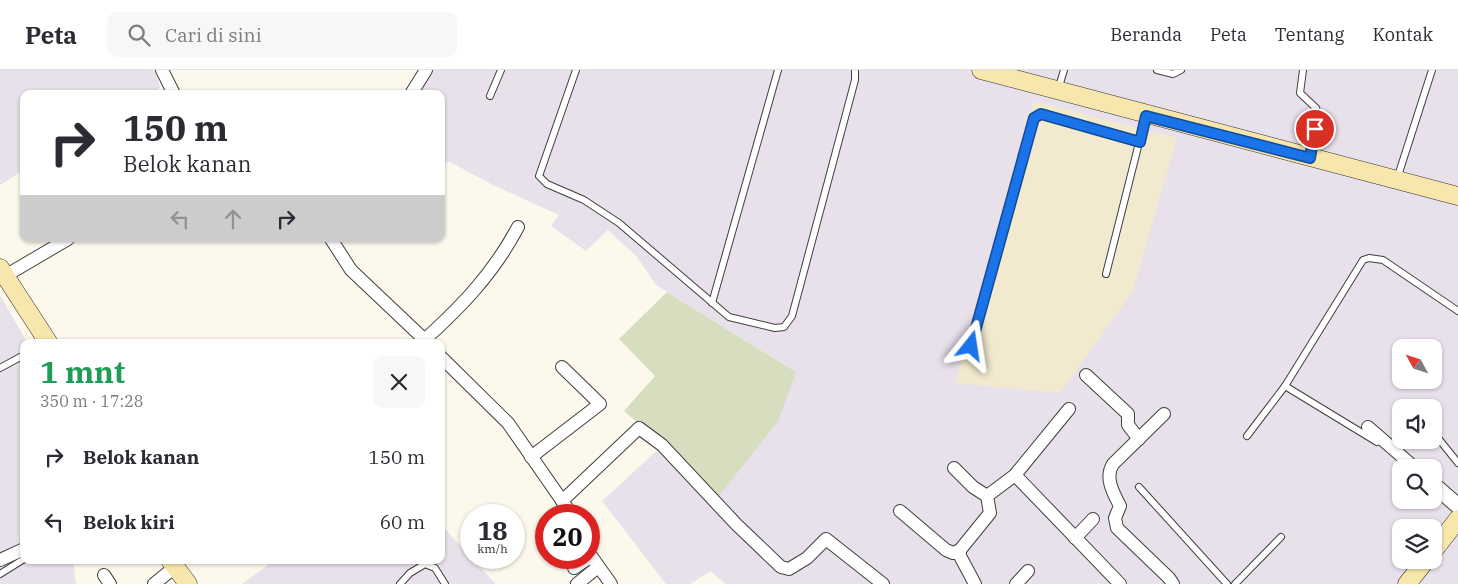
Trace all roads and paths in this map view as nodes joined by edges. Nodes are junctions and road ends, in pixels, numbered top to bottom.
1 (162, 70) edge
2 (426, 70) edge
3 (501, 70) edge
4 (576, 70) edge
5 (778, 70) edge
6 (855, 70) edge
7 (981, 70) edge
8 (1064, 70) edge
9 (1157, 70) edge
10 (1181, 70) edge
11 (1303, 70) edge
12 (1432, 70) edge
13 (172, 90) edge
14 (413, 90) edge
15 (1058, 91) junction
16 (490, 96) dead end
17 (1146, 116) junction
18 (1140, 142) junction
19 (1310, 158) junction
20 (1396, 180) junction
21 (1458, 196) edge
22 (518, 227) dead end
23 (333, 242) edge
24 (47, 245) edge
25 (3, 272) edge
26 (1106, 274) dead end
27 (712, 303) junction
28 (1458, 311) edge
29 (46, 339) edge
30 (421, 339) edge
31 (427, 339) edge
32 (971, 346) dead end
33 (20, 357) edge
34 (445, 361) edge
35 (562, 367) dead end
36 (0, 368) edge
37 (1086, 375) dead end
38 (1285, 386) junction
39 (1069, 409) dead end
40 (1164, 414) dead end
41 (1368, 427) dead end
42 (1247, 436) dead end
43 (1139, 439) junction
44 (1442, 443) edge
45 (531, 457) junction
46 (1396, 459) edge
47 (1405, 459) edge
48 (1458, 463) edge
49 (954, 468) dead end
50 (1015, 475) junction
51 (1139, 487) dead end
52 (1442, 490) edge
53 (987, 496) junction
54 (1442, 498) edge
55 (562, 502) joint
56 (1458, 504) edge
57 (900, 511) dead end
58 (1458, 512) edge
59 (1093, 519) dead end
60 (1458, 519) edge
61 (1281, 537) dead end
62 (1075, 538) junction
63 (1442, 540) edge
64 (960, 550) junction
65 (20, 551) edge
66 (0, 560) edge
67 (20, 561) edge
68 (172, 564) edge
69 (174, 564) edge
70 (586, 569) edge
71 (599, 569) edge
72 (1419, 569) edge
73 (1028, 571) dead end
74 (0, 574) edge
75 (154, 584) edge
76 (188, 584) edge
77 (400, 584) edge
78 (444, 584) edge
79 (578, 584) edge
80 (610, 584) edge
81 (882, 584) edge
82 (974, 584) edge
83 (1016, 584) edge
84 (1120, 584) edge
85 (1173, 584) edge
86 (1227, 584) edge
87 (1235, 584) edge
88 (1407, 584) edge

1 - 13 street
2 - 14 street
3 - 16 lane
4 - 27 lane
5 - 27 lane
6 - 27 lane
7 - 15 street
8 - 15 lane
9 - 10 lane
11 - 19 lane
12 - 20 lane
15 - 17 street
17 - 18 lane
17 - 19 street
18 - 26 lane
18 - 32 lane
19 - 20 street
20 - 21 street
22 - 31 street
23 - 30 street
24 - 25 street
25 - 29 street
28 - 38 lane
33 - 36 lane
34 - 45 street
35 - 45 street
37 - 43 street
38 - 42 lane
38 - 46 lane
39 - 50 street
40 - 43 street
41 - 47 street
43 - 85 street
44 - 48 lane
45 - 55 street
49 - 53 street
50 - 53 street
50 - 62 street
51 - 86 lane
52 - 56 street
53 - 64 street
54 - 58 lane
55 - 81 street
57 - 64 street
59 - 62 street
60 - 63 street
61 - 87 lane
62 - 84 street
64 - 82 street
65 - 66 street
67 - 74 lane
68 - 75 street
69 - 76 street
70 - 79 street
71 - 80 street
72 - 88 street
73 - 83 street
77 - 78 lane

